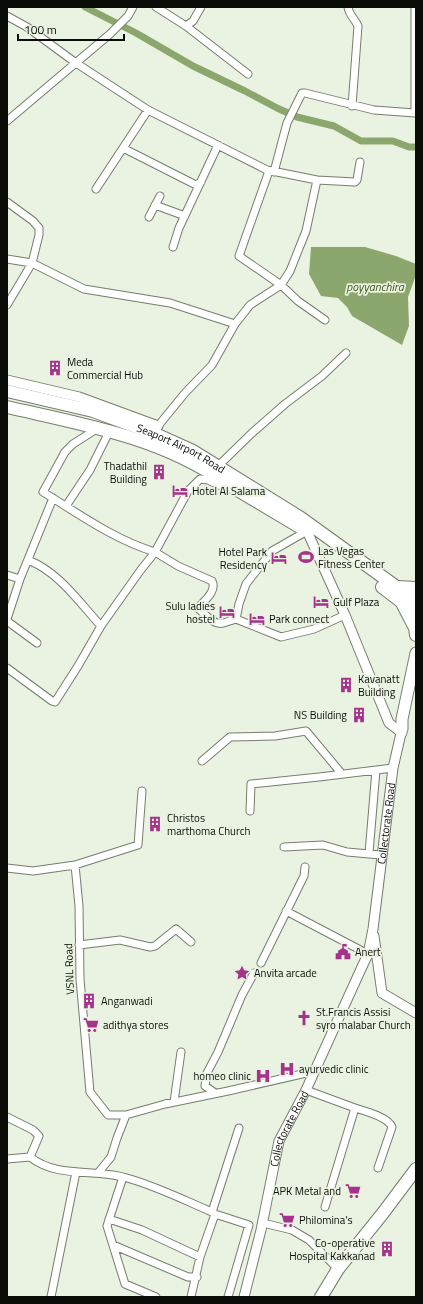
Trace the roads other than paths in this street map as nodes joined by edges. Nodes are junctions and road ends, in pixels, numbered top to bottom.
1 (133, 7) edge
2 (156, 7) edge
3 (201, 7) edge
4 (348, 7) edge
5 (415, 7) edge
6 (7, 16) edge
7 (186, 26) junction
8 (76, 63) junction
9 (248, 74) dead end
10 (352, 106) junction
11 (148, 110) junction
12 (415, 113) edge
13 (7, 121) edge
14 (218, 145) junction
15 (123, 148) junction
16 (360, 162) dead end
17 (272, 172) junction
18 (317, 180) junction
19 (201, 182) junction
20 (96, 189) dead end
21 (160, 196) dead end
22 (7, 202) edge
23 (156, 205) junction
24 (185, 216) junction
25 (150, 218) dead end
26 (173, 247) dead end
27 (7, 259) edge
28 (32, 263) junction
29 (281, 285) junction
30 (7, 304) edge
31 (324, 320) dead end
32 (235, 324) junction
33 (346, 353) dead end
34 (7, 380) edge
35 (7, 391) edge
36 (7, 406) edge
37 (104, 429) junction
38 (155, 430) junction
39 (215, 470) junction
40 (240, 492) junction
41 (53, 498) junction
42 (66, 506) junction
43 (306, 531) junction
44 (155, 552) junction
45 (28, 560) junction
46 (7, 575) edge
47 (20, 579) junction
48 (416, 588) edge
49 (398, 593) junction
50 (416, 601) edge
51 (416, 613) edge
52 (345, 615) junction
53 (236, 619) junction
54 (7, 620) edge
55 (101, 626) junction
56 (416, 635) edge
57 (37, 643) dead end
58 (416, 652) edge
59 (7, 668) edge
60 (416, 674) edge
61 (401, 731) junction
62 (202, 761) dead end
63 (393, 768) junction
64 (376, 770) junction
65 (342, 774) junction
66 (142, 791) dead end
67 (250, 811) dead end
68 (284, 847) dead end
69 (369, 853) junction
70 (381, 855) junction
71 (75, 865) junction
72 (305, 867) dead end
73 (7, 868) edge
74 (286, 911) junction
75 (373, 929) junction
76 (191, 942) dead end
77 (79, 945) junction
78 (368, 954) junction
79 (261, 963) dead end
80 (254, 973) dead end
81 (416, 1013) edge
82 (182, 1052) dead end
83 (315, 1071) junction
84 (306, 1090) junction
85 (215, 1093) junction
86 (174, 1102) junction
87 (355, 1108) junction
88 (126, 1115) junction
89 (7, 1117) edge
90 (239, 1128) dead end
91 (30, 1157) junction
92 (7, 1159) edge
93 (378, 1168) dead end
94 (416, 1169) edge
95 (76, 1172) junction
96 (98, 1172) junction
97 (123, 1177) junction
98 (325, 1207) dead end
99 (214, 1213) junction
100 (109, 1219) junction
101 (262, 1223) junction
102 (113, 1245) junction
103 (200, 1257) junction
104 (338, 1269) junction
105 (197, 1277) junction
106 (50, 1297) edge
107 (156, 1297) edge
108 (191, 1297) edge
109 (228, 1297) edge
110 (244, 1297) edge
111 (321, 1297) edge

1 - 8 street
2 - 7 street
3 - 7 street
4 - 10 street
5 - 12 street
6 - 8 street
7 - 9 street
8 - 11 street
8 - 13 street
10 - 12 street
10 - 17 street
11 - 14 street
11 - 15 street
14 - 17 street
14 - 19 street
15 - 19 street
15 - 20 street
16 - 18 street
17 - 18 street
17 - 29 street
18 - 29 street
19 - 24 street
21 - 23 street
22 - 28 street
23 - 24 street
23 - 25 street
24 - 26 street
27 - 28 street
28 - 30 street
28 - 32 street
29 - 31 street
29 - 32 street
32 - 38 street
33 - 39 street
34 - 38 street
35 - 38 main road, Seaport Airport Road
36 - 37 main road, Seaport Airport Road
37 - 39 main road, Seaport Airport Road
37 - 41 street
37 - 42 street
38 - 39 main road, Seaport Airport Road
39 - 40 main road, Seaport Airport Road
39 - 49 main road, Seaport Airport Road
40 - 43 main road, Seaport Airport Road
40 - 44 street
41 - 42 street
41 - 45 street
42 - 44 street
43 - 49 main road, Seaport Airport Road
43 - 52 street
43 - 53 street
44 - 53 street
44 - 55 street
45 - 47 street
45 - 55 street
46 - 47 street
47 - 54 street
48 - 49 main road
49 - 50 main road, Seaport Airport Road
49 - 51 main road, Seaport Airport Road
49 - 56 main road
52 - 53 street
52 - 61 street
54 - 57 street
55 - 59 street
58 - 61 main road, Collectorate Road
60 - 61 main road
61 - 63 street, Collectorate Road
62 - 65 street
63 - 64 street
63 - 70 street, Collectorate Road
64 - 65 street
64 - 69 street
65 - 67 street
66 - 71 street
68 - 69 street
69 - 70 street
70 - 75 street, Collectorate Road
71 - 73 street
71 - 77 street, VSNL Road
72 - 74 street
74 - 78 street
74 - 79 street
75 - 78 street, Collectorate Road
75 - 81 street
76 - 77 street
77 - 88 street, VSNL Road
78 - 83 street, Collectorate Road
80 - 85 street
82 - 86 street
83 - 84 street, Collectorate Road
83 - 85 street
84 - 87 street
84 - 101 street, Collectorate Road
85 - 86 street
86 - 88 street
87 - 93 street
87 - 98 street
88 - 96 street
89 - 91 street
90 - 99 street
91 - 92 street
91 - 95 street
94 - 104 main road
95 - 96 street
95 - 106 street
96 - 97 street
97 - 99 street
97 - 100 street
99 - 103 street
99 - 109 street
100 - 102 street
100 - 103 street
101 - 104 street
101 - 110 street, Collectorate Road
102 - 105 street
102 - 107 street
103 - 105 street
104 - 111 main road
105 - 108 street

